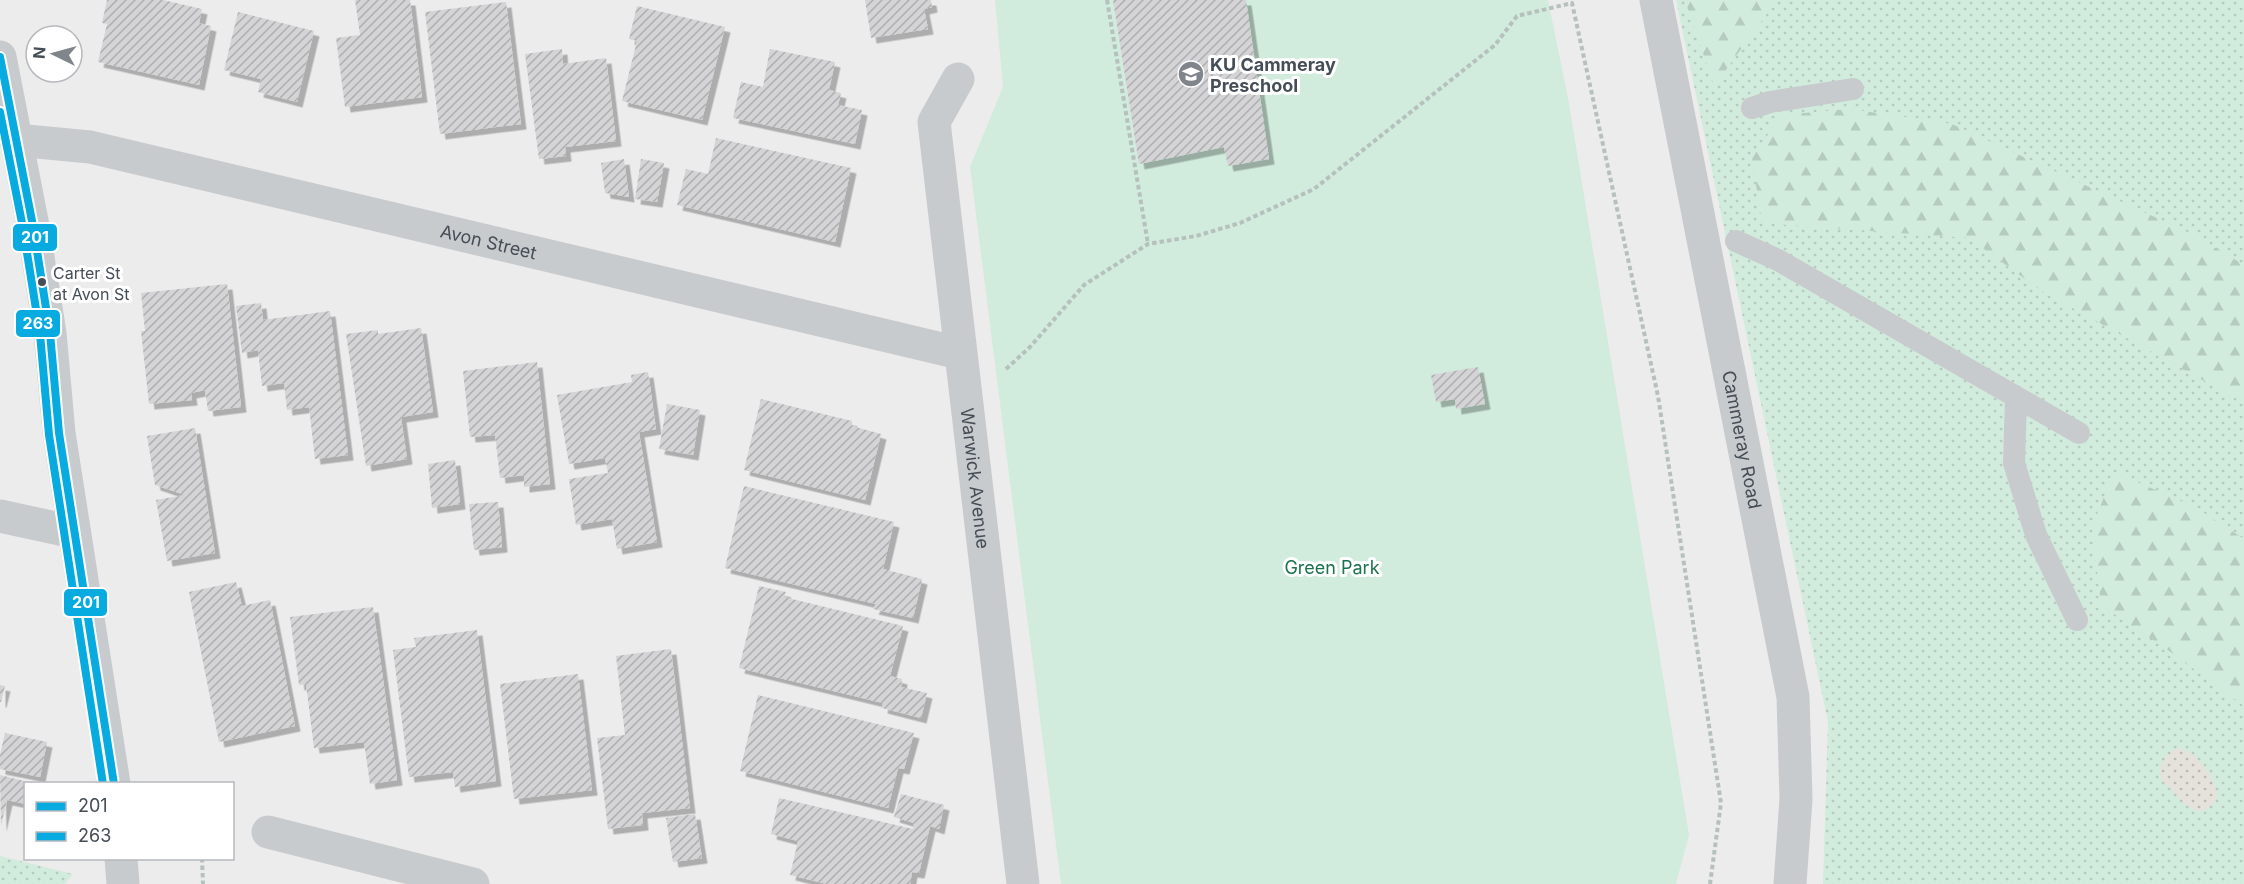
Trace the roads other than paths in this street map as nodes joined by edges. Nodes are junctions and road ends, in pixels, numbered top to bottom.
1 (1656, 0) edge
2 (0, 57) edge
3 (958, 79) dead end
4 (1853, 89) dead end
5 (1752, 108) dead end
6 (16, 140) junction
7 (1736, 241) dead end
8 (959, 353) junction
9 (2016, 397) junction
10 (2079, 433) dead end
11 (0, 516) edge
12 (74, 532) junction
13 (2077, 620) dead end
14 (114, 782) edge
15 (268, 832) dead end
16 (121, 860) edge
17 (123, 884) edge
18 (473, 884) edge
19 (1023, 884) edge
20 (1790, 884) edge

1 - 20 street, Cammeray Road
2 - 6 street
3 - 8 street, Warwick Avenue
4 - 5 lane
6 - 8 street, Avon Street
6 - 12 street
7 - 9 lane
8 - 19 street, Warwick Avenue
9 - 10 lane
9 - 13 lane
11 - 12 street
12 - 14 street
15 - 18 street
16 - 17 street

